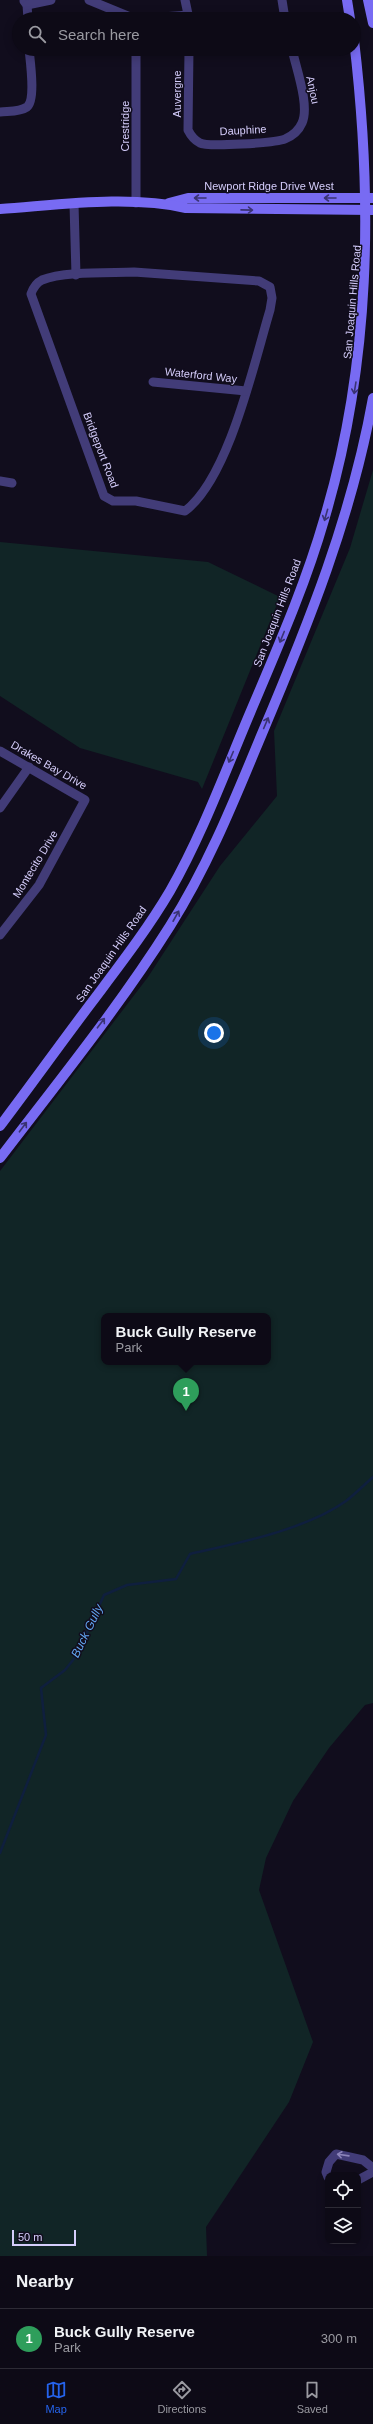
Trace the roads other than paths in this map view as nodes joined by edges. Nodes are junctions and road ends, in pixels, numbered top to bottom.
1 (51, 0) edge
2 (89, 0) edge
3 (185, 0) edge
4 (282, 0) edge
5 (347, 0) edge
6 (368, 0) edge
7 (25, 3) edge
8 (118, 12) edge
9 (188, 12) edge
10 (284, 12) edge
11 (349, 12) edge
12 (373, 23) edge
13 (29, 56) edge
14 (136, 56) edge
15 (189, 56) edge
16 (294, 56) edge
17 (356, 56) edge
18 (0, 112) edge
19 (295, 133) joint
20 (192, 138) joint
21 (371, 198) edge
22 (136, 203) junction
23 (74, 204) junction
24 (167, 204) junction
25 (0, 209) edge
26 (371, 210) edge
27 (76, 275) junction
28 (153, 382) dead end
29 (246, 392) junction
30 (373, 398) edge
31 (0, 481) edge
32 (12, 483) dead end
33 (0, 751) edge
34 (29, 767) junction
35 (85, 800) joint
36 (0, 808) edge
37 (0, 935) edge
38 (0, 1126) edge
39 (0, 1158) edge
40 (373, 2168) edge
41 (326, 2172) edge
42 (373, 2172) edge
43 (361, 2178) edge

1 - 7 street
2 - 8 street
3 - 9 street
4 - 10 street
5 - 11 main road
6 - 12 main road
13 - 18 street
14 - 22 street, Crestridge
15 - 20 street, Auvergne
16 - 19 street, Anjou
17 - 21 main road, San Joaquin Hills Road
19 - 20 street, Dauphine
21 -> 24 main road, Newport Ridge Drive West
21 - 26 main road, San Joaquin Hills Road
22 - 23 main road, Newport Ridge Drive West
22 - 24 main road, Newport Ridge Drive West
23 - 25 main road, Newport Ridge Drive West
23 - 27 street
24 -> 26 main road, Newport Ridge Drive West
26 -> 38 main road, San Joaquin Hills Road
27 - 29 street, Bridgeport Road
27 - 29 street, Bridgeport Road
28 - 29 street, Waterford Way
39 -> 30 main road
31 - 32 street
33 - 34 street, Drakes Bay Drive
34 - 35 street, Drakes Bay Drive
34 - 36 street
35 - 37 street, Montecito Drive
40 -> 41 street
42 - 43 street

